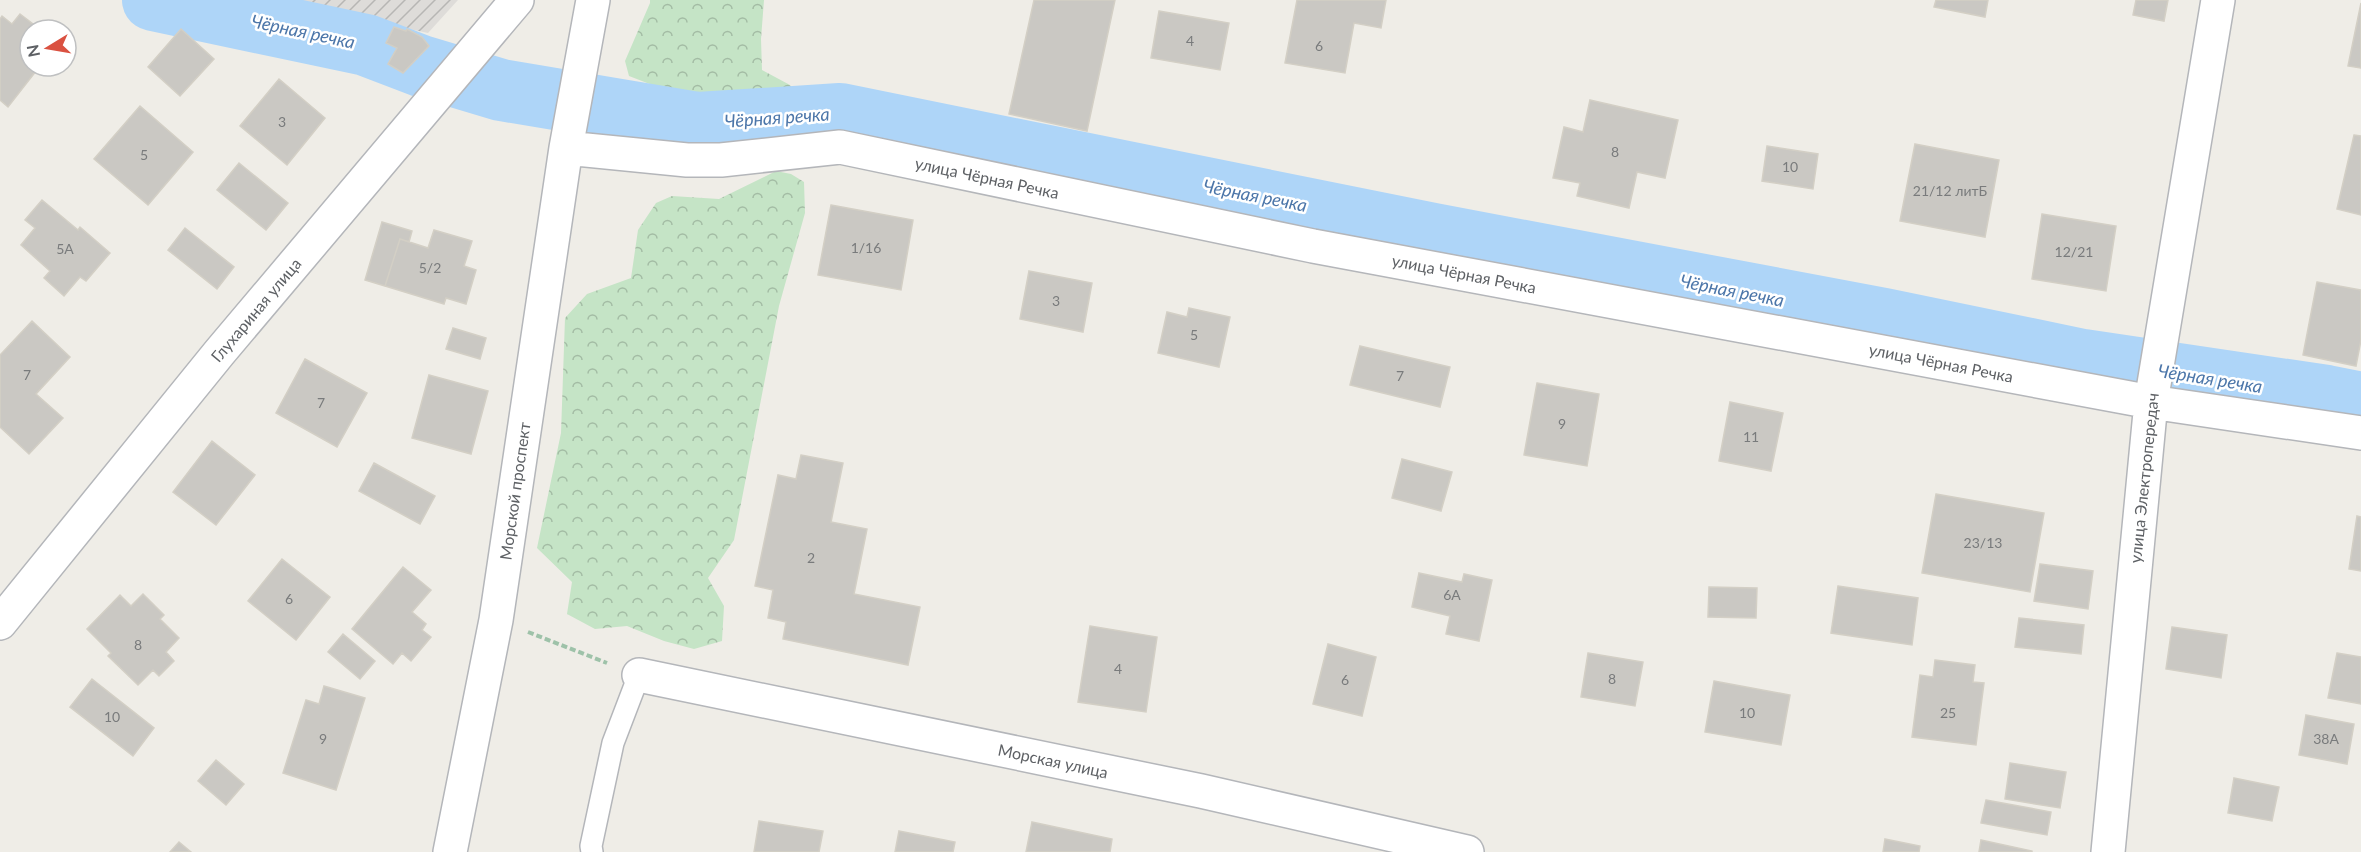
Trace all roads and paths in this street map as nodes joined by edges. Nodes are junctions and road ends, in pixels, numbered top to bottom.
1 (517, 0) edge
2 (593, 0) edge
3 (2218, 0) edge
4 (568, 138) junction
5 (2151, 402) junction
6 (2361, 433) edge
7 (496, 620) junction
8 (0, 623) edge
9 (639, 675) junction
10 (450, 852) edge
11 (592, 852) edge
12 (1467, 852) edge
13 (2108, 852) edge

1 - 8 street, Глухариная улица
2 - 4 street, Морской проспект
3 - 5 street, улица Электропередач
4 - 5 street, улица Чёрная Речка
4 - 7 street, Морской проспект
5 - 6 street, улица Чёрная Речка
5 - 13 street, улица Электропередач
7 - 9 path
7 - 10 street, Морской проспект
9 - 11 lane
9 - 12 street, Морская улица

